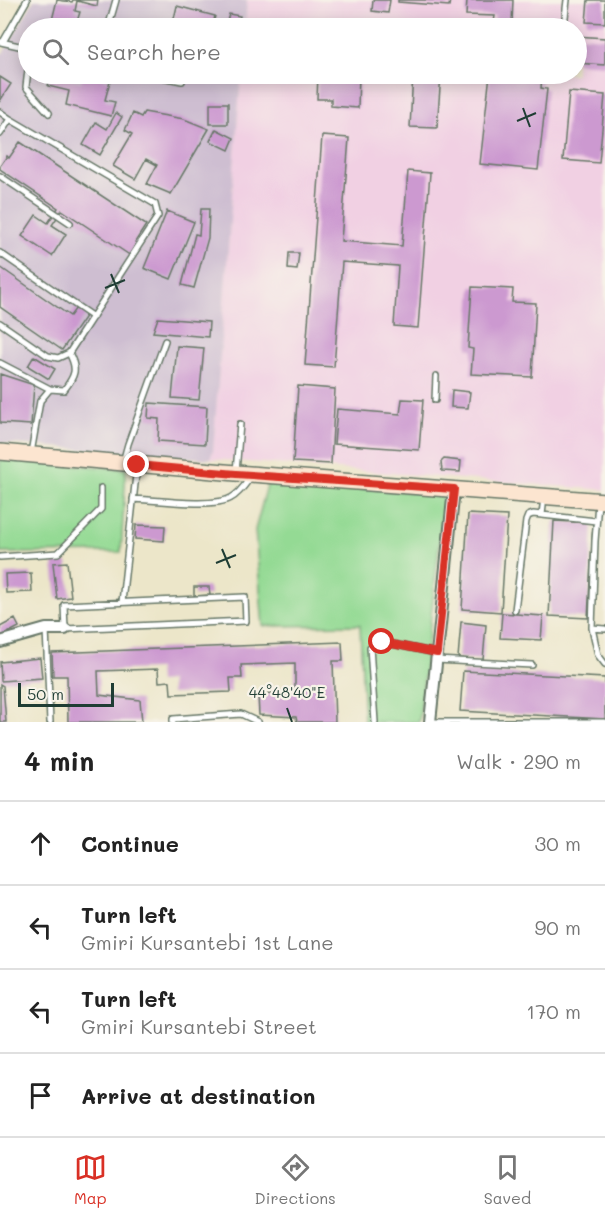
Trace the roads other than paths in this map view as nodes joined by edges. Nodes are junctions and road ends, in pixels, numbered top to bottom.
1 (27, 0) edge
2 (116, 0) edge
3 (567, 0) edge
4 (111, 18) edge
5 (565, 18) edge
6 (2, 42) edge
7 (18, 46) edge
8 (26, 84) edge
9 (0, 112) edge
10 (49, 113) dead end
11 (10, 119) junction
12 (0, 134) edge
13 (0, 176) edge
14 (70, 223) dead end
15 (0, 254) edge
16 (93, 317) junction
17 (0, 323) edge
18 (165, 341) dead end
19 (69, 353) junction
20 (0, 363) edge
21 (436, 376) dead end
22 (50, 389) junction
23 (435, 400) dead end
24 (240, 424) dead end
25 (0, 452) edge
26 (31, 454) junction
27 (130, 464) junction
28 (236, 474) junction
29 (253, 475) junction
30 (101, 488) dead end
31 (454, 489) junction
32 (544, 497) junction
33 (133, 499) junction
34 (602, 501) edge
35 (542, 515) junction
36 (596, 520) junction
37 (0, 557) edge
38 (122, 602) junction
39 (515, 610) dead end
40 (592, 628) junction
41 (46, 629) junction
42 (65, 629) junction
43 (605, 629) edge
44 (0, 642) edge
45 (437, 656) junction
46 (605, 664) edge
47 (532, 665) dead end
48 (50, 722) edge
49 (173, 722) edge
50 (258, 722) edge
51 (375, 722) edge
52 (430, 722) edge
53 (605, 722) edge

1 - 6 lane
2 - 4 lane
3 - 5 lane
6 - 7 lane
8 - 10 lane
9 - 11 lane
11 - 12 lane
11 - 16 lane
13 - 14 lane
15 - 16 lane
16 - 19 lane
17 - 19 lane
18 - 27 lane
19 - 22 lane
20 - 22 lane
21 - 23 lane
22 - 26 lane
24 - 28 lane
25 - 26 street
26 - 27 street
27 - 28 street
27 - 33 lane
28 - 29 street
29 - 31 street
29 - 33 lane
30 - 37 lane
31 - 32 street
31 - 45 street
32 - 34 street
32 - 35 lane
33 - 38 lane
34 - 36 lane
35 - 36 lane
35 - 39 lane
36 - 40 lane
38 - 42 lane
38 - 42 lane
40 - 43 lane
40 - 46 lane
41 - 42 street
41 - 44 street
41 - 48 lane
45 - 47 lane
45 - 51 lane
45 - 52 street
49 - 50 lane
52 - 53 lane

